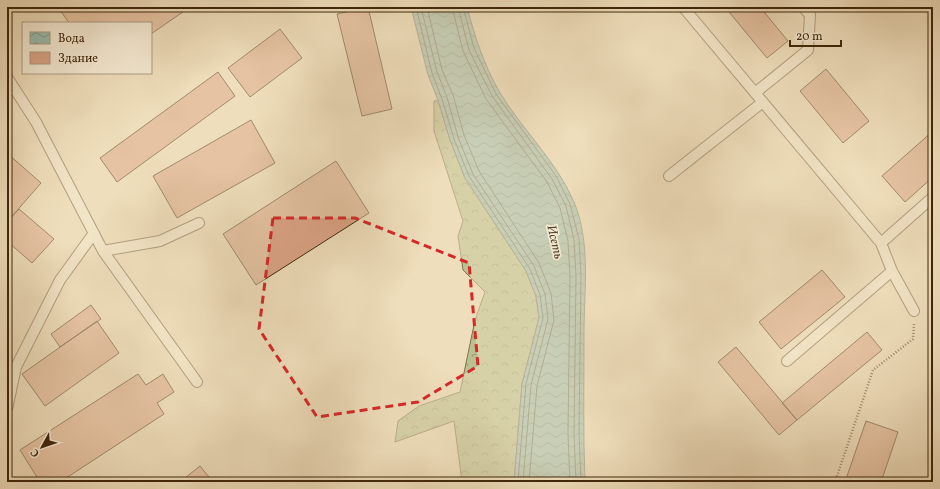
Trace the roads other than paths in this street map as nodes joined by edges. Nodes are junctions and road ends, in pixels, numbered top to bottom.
1 (683, 7) edge
2 (804, 7) edge
3 (7, 77) edge
4 (756, 93) junction
5 (763, 102) junction
6 (669, 176) dead end
7 (933, 197) edge
8 (198, 223) dead end
9 (94, 233) junction
10 (881, 243) junction
11 (103, 251) junction
12 (892, 271) junction
13 (914, 311) road end
14 (787, 361) dead end
15 (196, 382) dead end
16 (7, 409) edge

1 - 4 lane
2 - 4 lane
3 - 9 lane
4 - 5 lane
5 - 6 lane
5 - 10 lane
7 - 10 lane
8 - 11 lane
9 - 11 lane
9 - 16 lane
10 - 12 lane
11 - 15 lane
12 - 13 lane
12 - 14 lane

